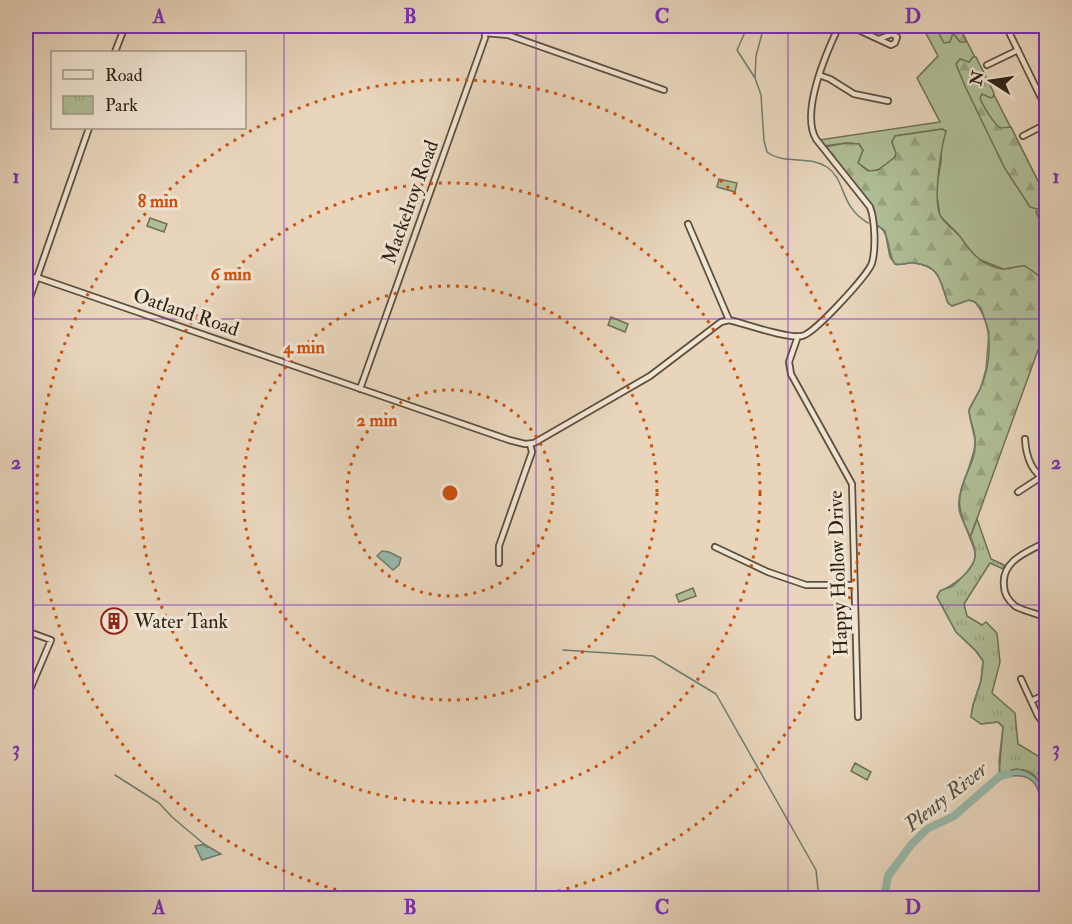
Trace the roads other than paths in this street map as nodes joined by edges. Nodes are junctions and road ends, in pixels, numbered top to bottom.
1 (125, 26) edge
2 (482, 26) edge
3 (839, 26) edge
4 (850, 26) edge
5 (1006, 26) edge
6 (486, 33) junction
7 (879, 39) dead end
8 (1018, 50) junction
9 (115, 51) edge
10 (987, 65) dead end
11 (819, 75) junction
12 (664, 90) dead end
13 (888, 100) dead end
14 (1047, 108) edge
15 (1047, 124) edge
16 (89, 129) edge
17 (1023, 136) dead end
18 (688, 224) dead end
19 (36, 276) junction
20 (26, 309) edge
21 (729, 320) junction
22 (798, 336) junction
23 (360, 389) junction
24 (1025, 440) dead end
25 (530, 444) junction
26 (1044, 478) edge
27 (1018, 492) dead end
28 (1047, 542) edge
29 (715, 547) dead end
30 (499, 563) dead end
31 (854, 585) junction
32 (1046, 617) edge
33 (26, 630) edge
34 (1022, 679) dead end
35 (1047, 694) edge
36 (26, 699) edge
37 (1031, 701) junction
38 (858, 717) dead end
39 (1047, 727) edge

1 - 9 street
2 - 6 street
3 - 11 street
4 - 7 street
5 - 8 street
6 - 12 street
6 - 23 street, Mackelroy Road
8 - 10 street
8 - 14 street
11 - 13 street
11 - 22 street
15 - 17 street
16 - 19 street
18 - 21 street
19 - 20 street
19 - 23 street, Oatland Road
21 - 22 street
21 - 25 street
22 - 31 street, Happy Hollow Drive
23 - 25 street, Oatland Road
24 - 26 street
25 - 30 street
26 - 27 street
28 - 32 street
29 - 31 street
31 - 38 street, Happy Hollow Drive
33 - 36 street
34 - 37 street
35 - 37 street
37 - 39 street

